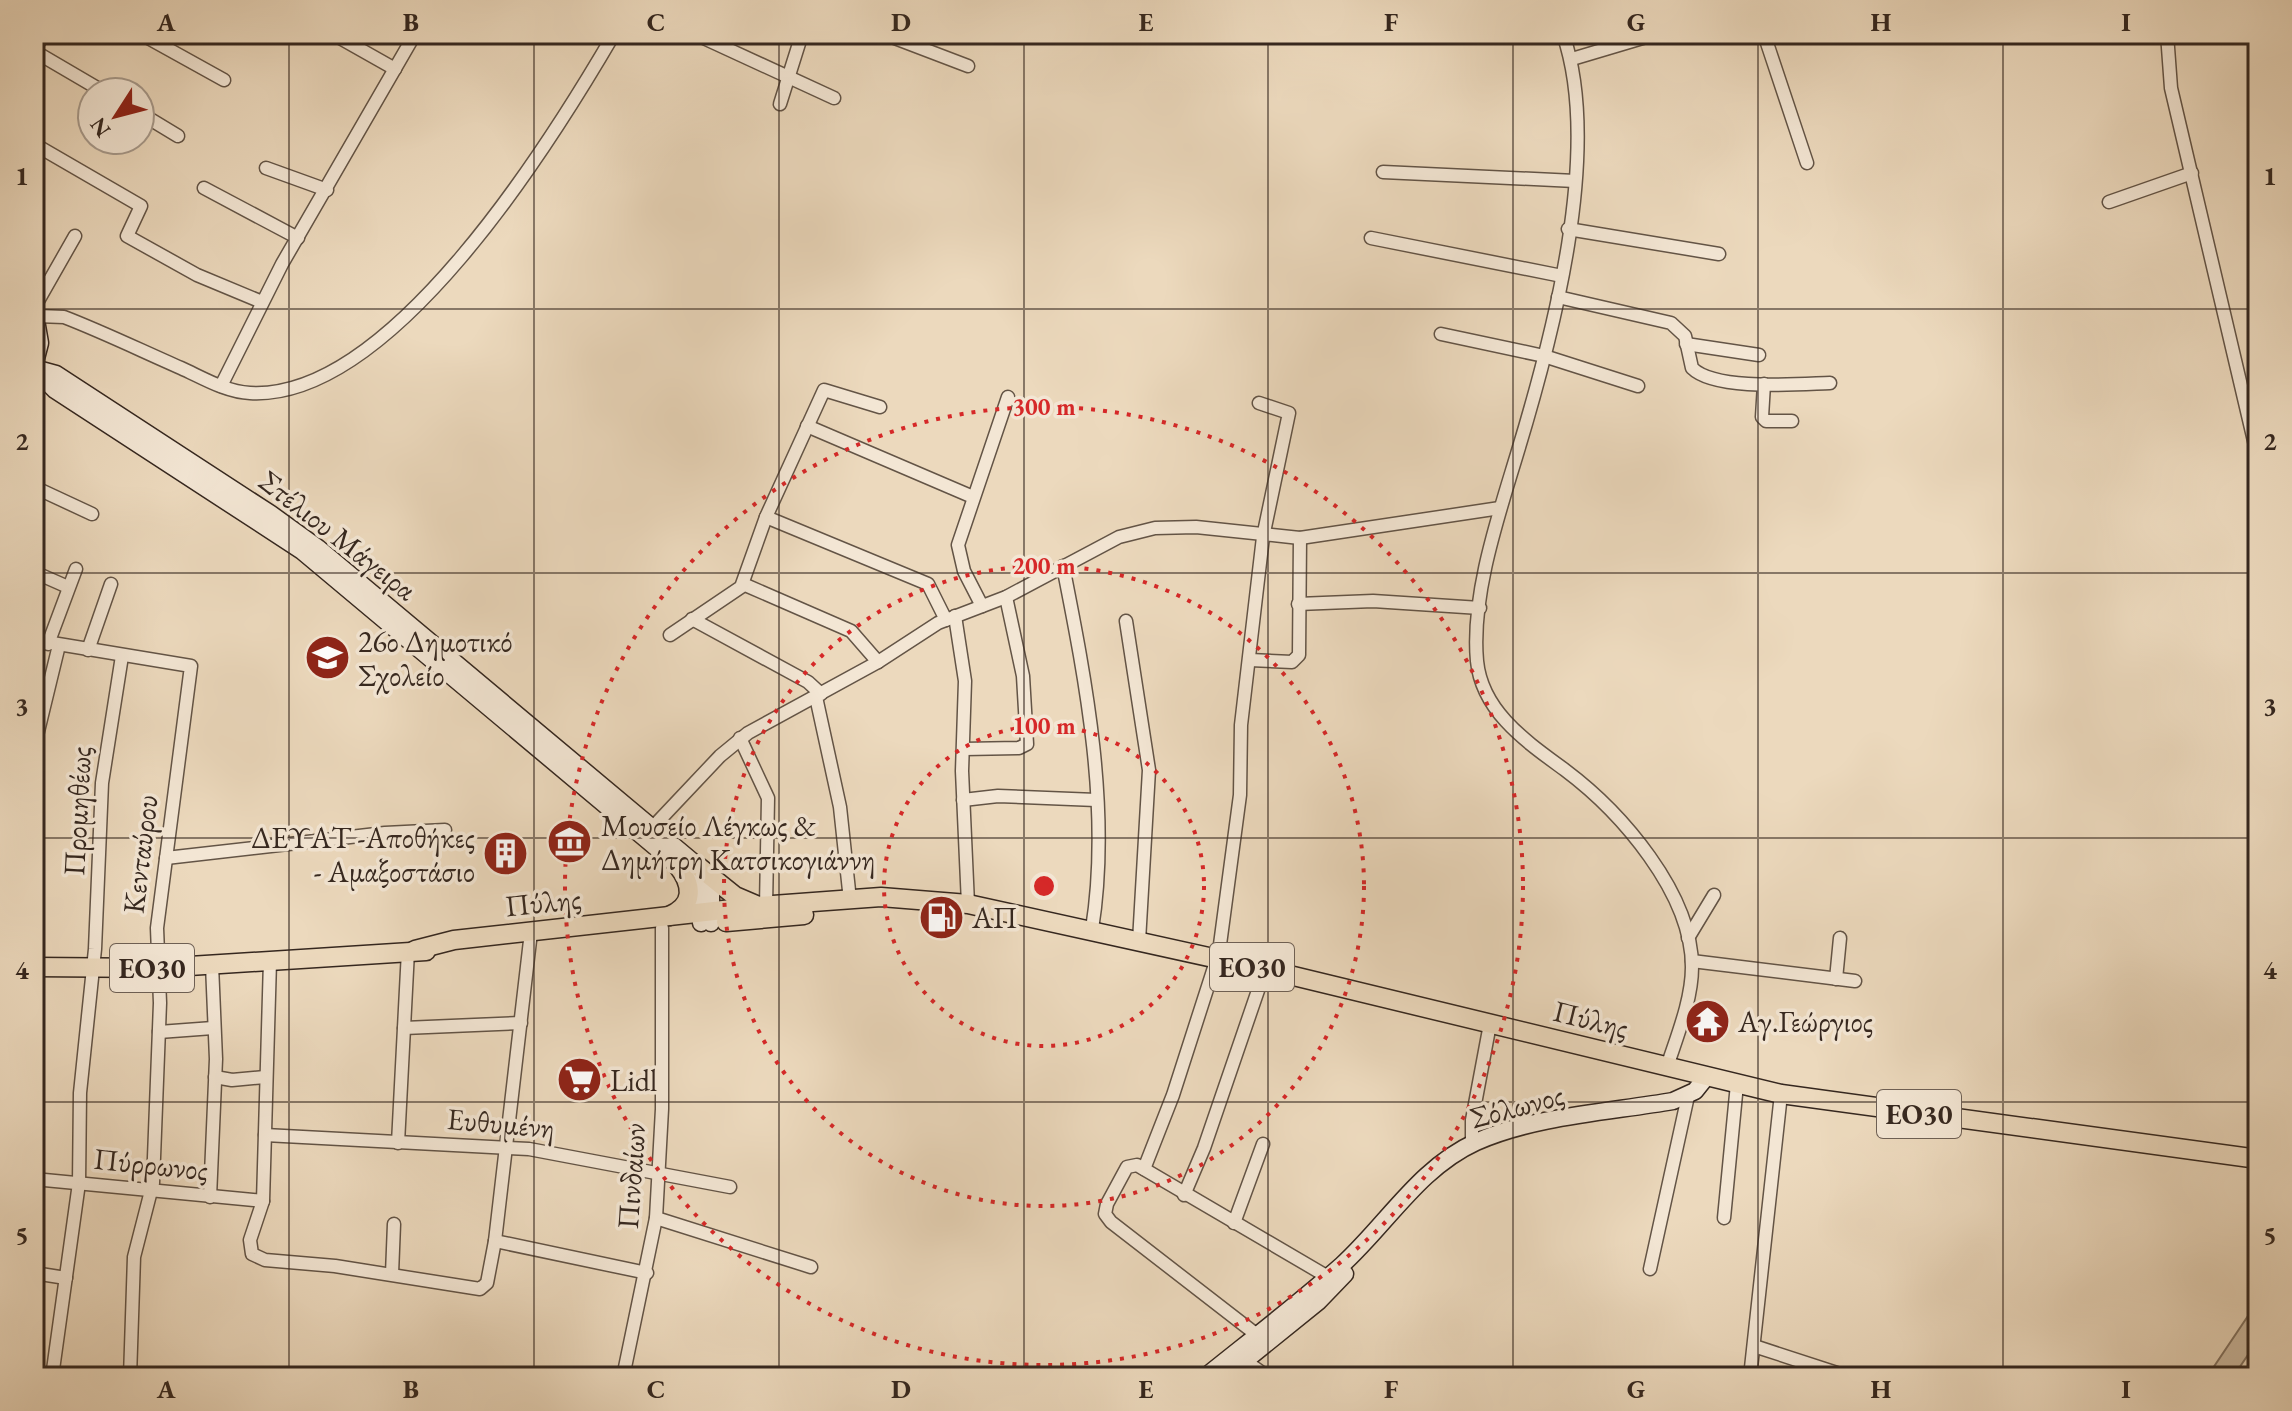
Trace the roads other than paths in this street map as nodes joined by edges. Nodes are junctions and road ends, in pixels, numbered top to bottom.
1 (41, 34) edge
2 (141, 34) edge
3 (333, 34) edge
4 (415, 34) edge
5 (614, 34) edge
6 (695, 34) edge
7 (802, 34) edge
8 (884, 34) edge
9 (1460, 34) edge
10 (1563, 34) edge
11 (1656, 34) edge
12 (1764, 34) edge
13 (2167, 34) edge
14 (1441, 37) dead end
15 (34, 49) edge
16 (1572, 59) junction
17 (968, 66) dead end
18 (395, 69) junction
19 (78, 76) edge
20 (788, 77) junction
21 (224, 80) dead end
22 (834, 98) dead end
23 (780, 104) dead end
24 (156, 123) edge
25 (178, 136) dead end
26 (34, 144) edge
27 (1807, 163) dead end
28 (266, 168) dead end
29 (1383, 172) dead end
30 (2192, 173) junction
31 (1575, 181) junction
32 (204, 188) dead end
33 (327, 190) junction
34 (2109, 202) dead end
35 (1568, 229) junction
36 (75, 236) dead end
37 (298, 238) junction
38 (1371, 238) dead end
39 (1719, 254) dead end
40 (1562, 276) junction
41 (1558, 297) junction
42 (262, 302) junction
43 (35, 311) edge
44 (1441, 334) dead end
45 (1686, 344) junction
46 (1759, 355) dead end
47 (1544, 356) junction
48 (34, 367) edge
49 (1830, 383) dead end
50 (1764, 384) junction
51 (221, 386) junction
52 (1638, 386) dead end
53 (1008, 397) dead end
54 (1259, 403) dead end
55 (880, 407) dead end
56 (1792, 421) dead end
57 (807, 426) junction
58 (2258, 458) edge
59 (34, 487) edge
60 (973, 497) junction
61 (1500, 508) junction
62 (92, 514) dead end
63 (766, 517) junction
64 (1263, 537) junction
65 (1300, 538) junction
66 (1063, 566) junction
67 (76, 569) dead end
68 (34, 572) edge
69 (111, 584) dead end
70 (743, 584) junction
71 (68, 587) junction
72 (1006, 597) junction
73 (1298, 604) junction
74 (982, 606) junction
75 (1480, 608) junction
76 (951, 618) junction
77 (692, 619) junction
78 (1126, 621) dead end
79 (670, 635) dead end
80 (34, 640) edge
81 (54, 644) junction
82 (88, 650) junction
83 (122, 656) junction
84 (1250, 660) junction
85 (878, 662) junction
86 (819, 695) junction
87 (740, 738) junction
88 (34, 748) edge
89 (964, 749) junction
90 (963, 800) junction
91 (1096, 800) junction
92 (652, 828) junction
93 (445, 830) dead end
94 (34, 856) edge
95 (166, 858) junction
96 (677, 865) junction
97 (699, 867) junction
98 (1714, 895) dead end
99 (34, 898) edge
100 (850, 900) junction
101 (918, 900) junction
102 (968, 904) junction
103 (762, 906) junction
104 (706, 918) junction
105 (665, 922) junction
106 (1092, 929) junction
107 (531, 938) junction
108 (1688, 938) junction
109 (1840, 938) dead end
110 (1139, 941) junction
111 (411, 950) junction
112 (1216, 960) junction
113 (270, 961) junction
114 (1692, 961) junction
115 (212, 965) junction
116 (34, 967) edge
117 (158, 968) junction
118 (91, 970) junction
119 (1265, 970) junction
120 (1836, 979) junction
121 (1855, 981) dead end
122 (521, 1023) junction
123 (1490, 1024) junction
124 (213, 1028) junction
125 (404, 1028) junction
126 (159, 1032) junction
127 (1667, 1067) junction
128 (1707, 1076) junction
129 (215, 1077) junction
130 (265, 1077) junction
131 (1737, 1084) junction
132 (1781, 1094) junction
133 (1688, 1096) junction
134 (265, 1135) junction
135 (398, 1143) junction
136 (1263, 1144) dead end
137 (1472, 1145) junction
138 (506, 1146) junction
139 (2258, 1159) edge
140 (1144, 1169) junction
141 (659, 1174) junction
142 (34, 1179) edge
143 (1191, 1179) junction
144 (79, 1183) junction
145 (730, 1187) dead end
146 (1171, 1187) junction
147 (152, 1192) junction
148 (1184, 1195) junction
149 (210, 1197) junction
150 (263, 1201) junction
151 (656, 1218) junction
152 (1724, 1218) dead end
153 (1234, 1223) junction
154 (394, 1224) dead end
155 (495, 1241) junction
156 (1367, 1241) junction
157 (811, 1267) dead end
158 (1650, 1269) dead end
159 (34, 1273) edge
160 (647, 1273) junction
161 (392, 1274) junction
162 (1328, 1277) junction
163 (66, 1278) junction
164 (1257, 1335) junction
165 (1754, 1346) junction
166 (1245, 1361) junction
167 (2258, 1365) edge
168 (52, 1377) edge
169 (130, 1377) edge
170 (623, 1377) edge
171 (1205, 1377) edge
172 (1225, 1377) edge
173 (1268, 1377) edge
174 (1750, 1377) edge
175 (1849, 1377) edge
176 (2250, 1377) edge

1 - 15 main road
2 - 21 street
3 - 18 street
4 - 18 street
5 - 51 street
6 - 20 street
7 - 20 street
8 - 17 street
9 - 14 street
10 - 16 street
11 - 16 street
12 - 27 street
13 - 30 street
15 - 19 street
16 - 31 street
18 - 33 street
20 - 22 street
20 - 23 street
24 - 25 street
26 - 42 street
28 - 33 street
29 - 31 street
30 - 34 street
30 - 58 street
31 - 35 street
32 - 37 street
33 - 37 street
35 - 39 street
35 - 40 street
36 - 43 street
37 - 42 street
38 - 40 street
40 - 41 street
41 - 45 street
41 - 47 street
42 - 51 street
43 - 48 main road
43 - 51 street
44 - 47 street
45 - 46 street
45 - 50 street
47 - 52 street
47 - 61 street
48 - 92 main road, Στέλιου Μάγειρα
48 - 96 main road, Στέλιου Μάγειρα
49 - 50 street
50 - 56 street
53 - 60 street
54 - 64 street
55 - 57 street
57 - 60 street
57 - 63 street
59 - 62 street
60 - 74 street
61 - 65 street
61 - 75 street
63 - 70 street
63 - 76 street
64 - 65 street
64 - 66 street
64 - 84 street
65 - 73 street
66 - 72 street
66 - 91 street
67 - 71 street
68 - 71 street
69 - 82 street
70 - 77 street
70 - 85 street
71 - 81 street
72 - 74 street
72 - 89 street
73 - 75 street
73 - 84 street
74 - 76 street
75 - 108 street
76 - 85 street
76 - 89 street
77 - 79 street
77 - 86 street
78 - 110 street
80 - 81 street
81 - 82 street
81 - 88 street
82 - 83 street
83 - 95 street, Κενταύρου
83 - 118 street, Προμηθέως
84 - 112 street
85 - 86 street
86 - 87 street
86 - 100 street
87 - 92 street
87 - 103 street
89 - 90 street
90 - 91 street
90 - 102 street
91 - 106 street
92 - 97 main road, Στέλιου Μάγειρα
93 - 95 street
94 - 99 street
95 - 117 street, Κενταύρου
96 - 104 main road, Στέλιου Μάγειρα
96 - 105 main road
97 - 103 main road
97 - 104 main road
98 - 108 street
100 - 101 main road, Πύλης / ΕΟ30
100 - 103 main road, Πύλης / ΕΟ30
101 - 102 main road, Πύλης / ΕΟ30
101 - 104 main road, Πύλης / ΕΟ30
102 - 106 main road, Πύλης / ΕΟ30
103 - 104 main road, Πύλης / ΕΟ30
104 - 105 main road, Πύλης / ΕΟ30
105 - 107 main road, Πύλης / ΕΟ30
105 - 141 street, Πινδαίων
106 - 110 main road, Πύλης / ΕΟ30
107 - 111 main road, Πύλης / ΕΟ30
107 - 122 street
108 - 114 street
109 - 120 street
110 - 112 main road, Πύλης / ΕΟ30
111 - 113 main road, Πύλης / ΕΟ30
111 - 125 street
112 - 119 main road, Πύλης / ΕΟ30
112 - 140 street
113 - 115 main road, Πύλης / ΕΟ30
113 - 130 street
114 - 120 street
114 - 127 street
115 - 117 main road, Πύλης / ΕΟ30
115 - 124 street
116 - 118 main road, Πύλης / ΕΟ30
117 - 118 main road, Πύλης / ΕΟ30
117 - 126 street, Κενταύρου
118 - 144 street, Προμηθέως
119 - 123 main road, Πύλης / ΕΟ30
119 - 143 street
120 - 121 street
122 - 125 street
122 - 138 street
123 - 127 main road, Πύλης / ΕΟ30
123 - 137 street
124 - 126 street
124 - 129 street
125 - 135 street
126 - 147 street, Κενταύρου
127 - 128 main road, Πύλης / ΕΟ30
128 - 131 main road, Πύλης / ΕΟ30
128 - 133 main road
129 - 130 street
129 - 149 street
130 - 134 street
131 - 132 main road, Πύλης / ΕΟ30
131 - 152 street
132 - 139 main road, Πύλης / ΕΟ30
132 - 165 street
133 - 137 main road, Σόλωνος
133 - 158 street
134 - 135 street, Ευθυμένη
134 - 150 street
135 - 138 street, Ευθυμένη
136 - 153 street
137 - 156 main road, Σόλωνος
138 - 141 street, Ευθυμένη
138 - 155 street
140 - 146 street
140 - 164 street
141 - 145 street, Ευθυμένη
141 - 151 street, Πινδαίων
142 - 144 street, Πύρρωνος
143 - 146 street
143 - 148 street
144 - 147 street, Πύρρωνος
144 - 163 street, Προμηθέως
146 - 148 street
147 - 149 street, Πύρρωνος
147 - 169 street, Κενταύρου
148 - 153 street
149 - 150 street, Πύρρωνος
150 - 161 street
151 - 157 street
151 - 160 street, Πινδαίων
153 - 162 street
154 - 161 street
155 - 160 street
155 - 161 street
156 - 162 main road, Σόλωνος
156 - 166 main road, Σόλωνος
159 - 163 street
160 - 170 street, Πινδαίων
162 - 164 main road, Σόλωνος
163 - 168 street, Προμηθέως
164 - 171 main road, Σόλωνος
165 - 174 street
165 - 175 street
166 - 172 main road, Σόλωνος
166 - 173 street
167 - 176 street

